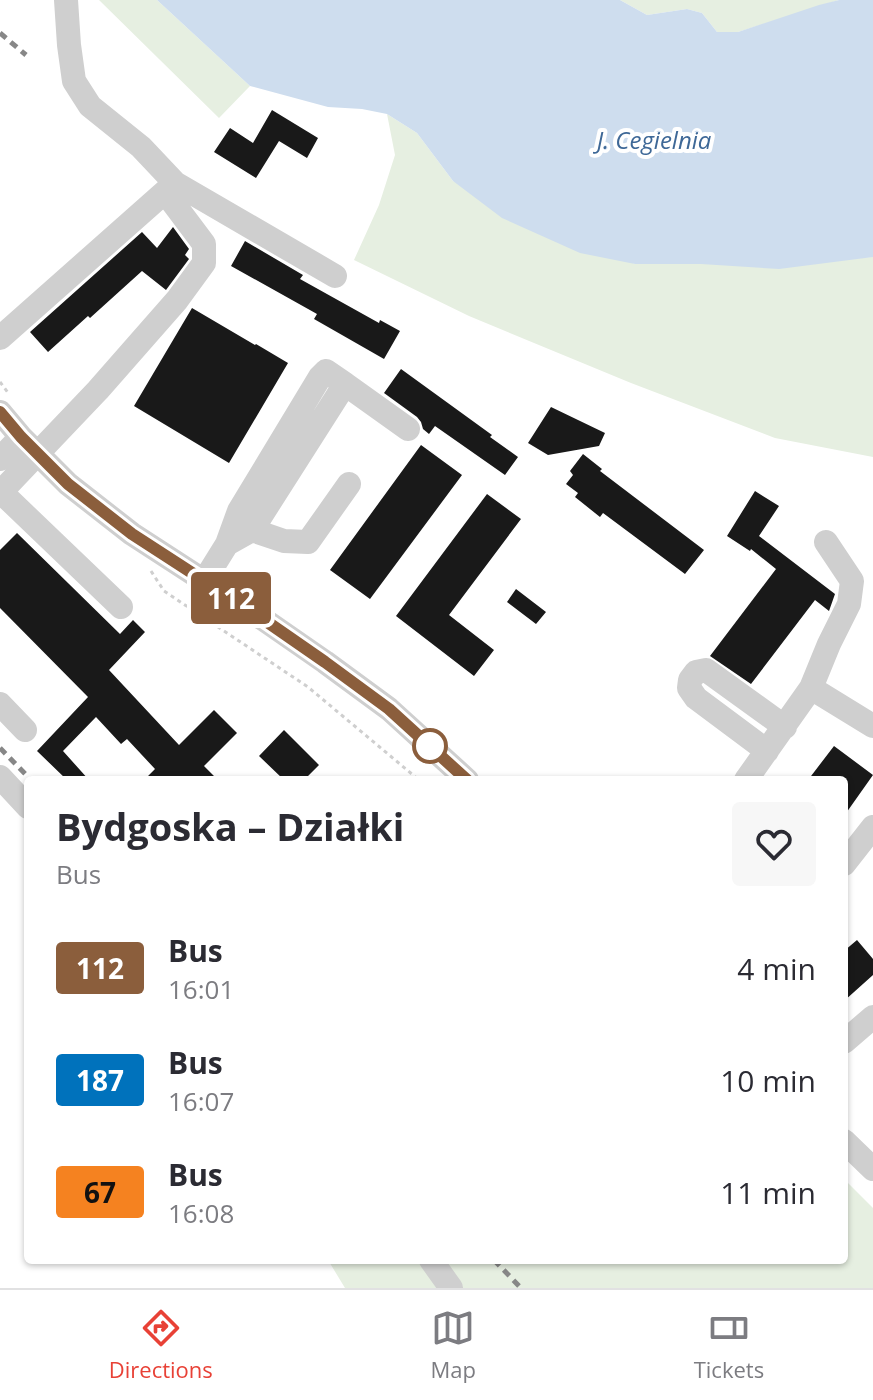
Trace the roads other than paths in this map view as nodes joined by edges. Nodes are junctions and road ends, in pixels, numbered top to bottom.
1 (66, 0) edge
2 (170, 188) junction
3 (335, 276) dead end
4 (0, 338) edge
5 (345, 384) junction
6 (0, 412) edge
7 (408, 429) dead end
8 (30, 446) junction
9 (0, 459) edge
10 (349, 484) dead end
11 (1, 492) edge
12 (252, 530) junction
13 (826, 542) dead end
14 (227, 544) junction
15 (204, 581) junction
16 (121, 607) dead end
17 (811, 688) junction
18 (0, 704) edge
19 (873, 726) edge
20 (785, 727) junction
21 (25, 730) dead end
22 (767, 751) junction
23 (463, 776) edge
24 (749, 776) edge
25 (0, 777) edge
26 (24, 803) edge
27 (873, 827) edge
28 (848, 859) edge
29 (873, 1017) edge
30 (848, 1039) edge
31 (848, 1145) edge
32 (873, 1169) edge
33 (434, 1264) edge
34 (451, 1288) edge

1 - 2 street
2 - 3 street
2 - 4 street
2 - 8 street
5 - 7 street
5 - 12 street
5 - 14 street
6 - 8 street
8 - 9 street
8 - 11 street
8 - 15 street
10 - 12 street
11 - 16 street
12 - 14 street
13 - 17 street
14 - 15 street
15 - 23 street
17 - 19 street
17 - 20 street
18 - 21 street
20 - 22 street
20 - 22 street
22 - 24 street
25 - 26 street
27 - 28 street
29 - 30 street
31 - 32 street
33 - 34 street

